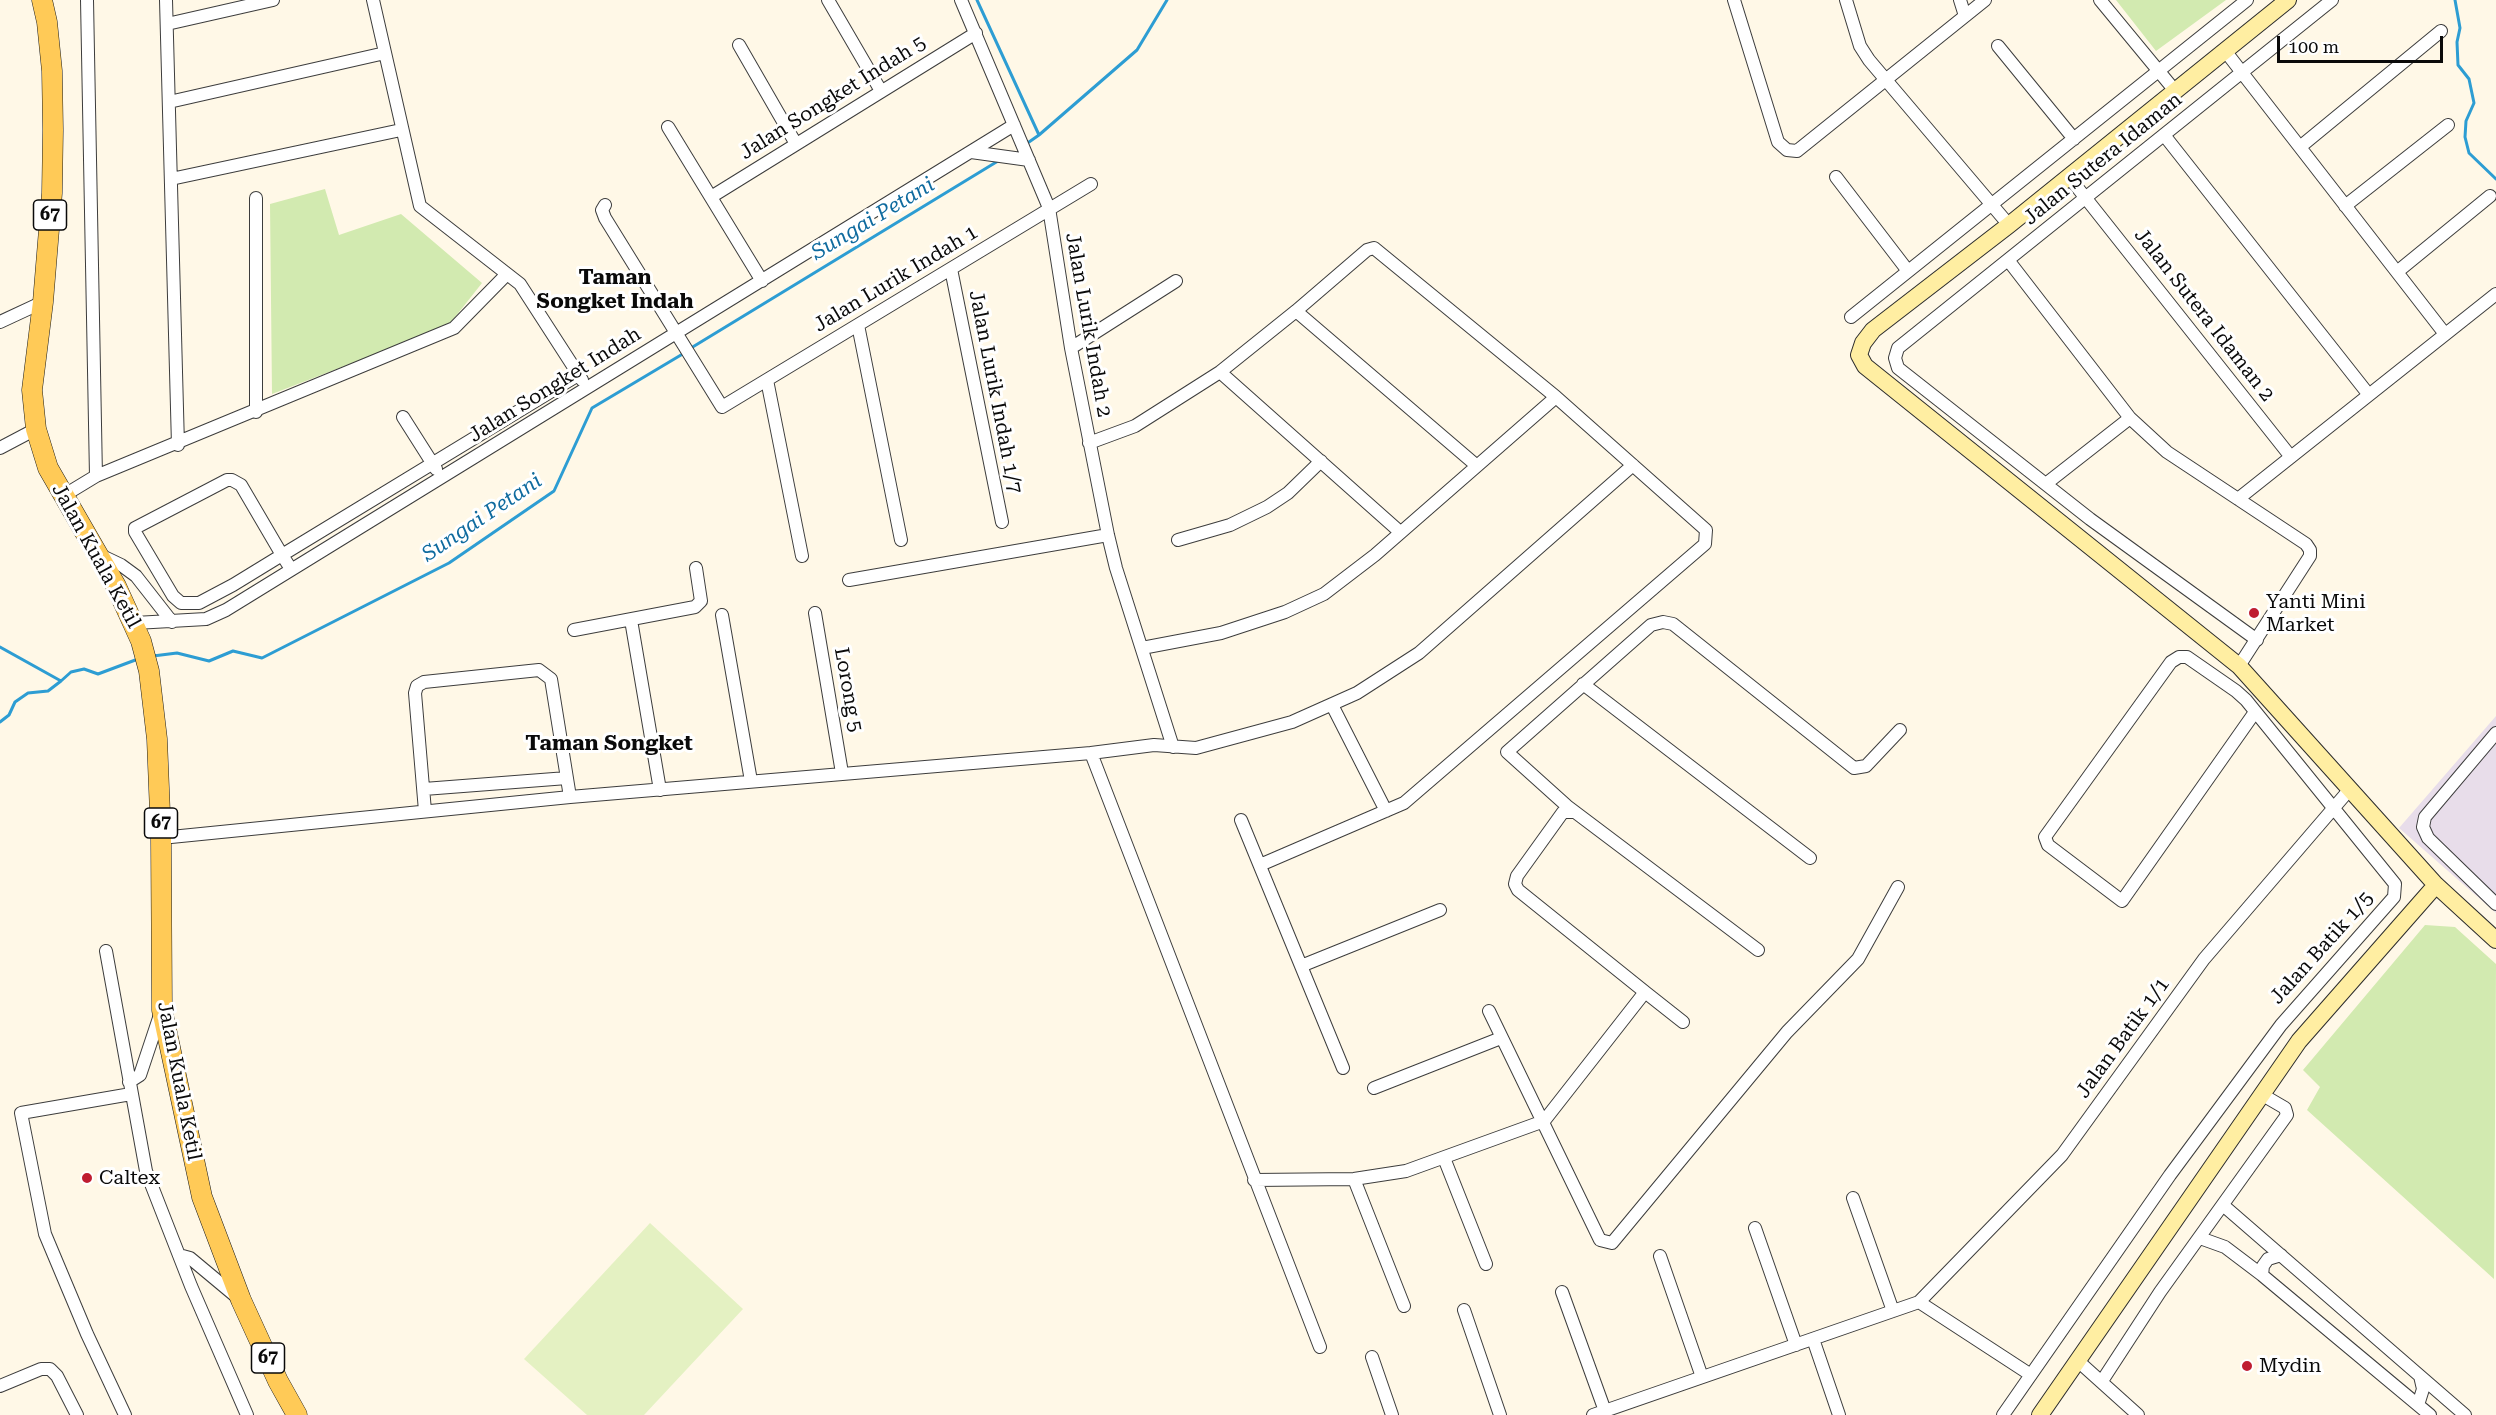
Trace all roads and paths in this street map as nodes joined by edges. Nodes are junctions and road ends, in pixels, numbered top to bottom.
1 (42, 0) edge
2 (87, 0) edge
3 (166, 0) edge
4 (273, 0) edge
5 (373, 0) edge
6 (828, 0) edge
7 (961, 0) edge
8 (1734, 0) edge
9 (1846, 0) edge
10 (1960, 0) edge
11 (1985, 0) edge
12 (2100, 0) edge
13 (2247, 0) edge
14 (2288, 0) edge
15 (2332, 0) edge
16 (1965, 16) junction
17 (167, 24) junction
18 (2441, 31) dead end
19 (976, 33) junction
20 (739, 45) dead end
21 (1998, 46) dead end
22 (2226, 52) junction
23 (385, 53) junction
24 (2158, 71) junction
25 (2242, 72) junction
26 (1886, 80) junction
27 (881, 92) junction
28 (2176, 92) junction
29 (169, 102) junction
30 (1014, 125) junction
31 (2448, 125) dead end
32 (668, 126) dead end
33 (401, 130) junction
34 (2164, 135) junction
35 (2074, 139) junction
36 (796, 144) junction
37 (2300, 147) junction
38 (970, 152) junction
39 (1029, 160) junction
40 (1836, 177) dead end
41 (2069, 177) junction
42 (171, 179) junction
43 (1091, 184) dead end
44 (2490, 196) dead end
45 (711, 197) junction
46 (2086, 197) junction
47 (256, 198) dead end
48 (1991, 205) junction
49 (605, 206) dead end
50 (2345, 206) junction
51 (1049, 208) junction
52 (2009, 225) junction
53 (2008, 260) junction
54 (951, 269) junction
55 (1908, 271) junction
56 (2397, 272) junction
57 (506, 275) junction
58 (762, 281) junction
59 (1176, 281) dead end
60 (2496, 294) edge
61 (43, 302) junction
62 (1296, 311) junction
63 (1851, 317) dead end
64 (0, 322) edge
65 (858, 325) junction
66 (2445, 334) junction
67 (679, 338) junction
68 (1071, 348) junction
69 (1220, 372) junction
70 (578, 375) junction
71 (767, 380) junction
72 (587, 389) junction
73 (2369, 395) junction
74 (1556, 397) junction
75 (256, 412) junction
76 (403, 417) dead end
77 (2130, 418) junction
78 (36, 429) junction
79 (1089, 443) junction
80 (178, 445) junction
81 (0, 448) edge
82 (2291, 457) junction
83 (1321, 461) junction
84 (432, 464) junction
85 (1633, 465) junction
86 (1477, 466) junction
87 (96, 476) junction
88 (442, 478) junction
89 (2047, 483) junction
90 (63, 496) junction
91 (2238, 499) junction
92 (1002, 522) dead end
93 (1400, 532) junction
94 (1108, 535) junction
95 (901, 540) dead end
96 (1178, 540) dead end
97 (99, 554) junction
98 (282, 555) junction
99 (802, 556) dead end
100 (696, 568) dead end
101 (291, 569) junction
102 (849, 580) dead end
103 (815, 613) dead end
104 (722, 615) dead end
105 (631, 620) junction
106 (172, 622) junction
107 (574, 630) dead end
108 (138, 632) junction
109 (2257, 640) junction
110 (1142, 648) junction
111 (2239, 666) junction
112 (1583, 684) junction
113 (1332, 705) junction
114 (2255, 712) junction
115 (1900, 730) dead end
116 (2496, 733) edge
117 (1173, 747) junction
118 (1091, 753) junction
119 (842, 773) junction
120 (567, 778) junction
121 (751, 782) junction
122 (424, 789) junction
123 (2350, 789) junction
124 (660, 790) junction
125 (570, 797) junction
126 (425, 811) junction
127 (1386, 811) junction
128 (2333, 811) junction
129 (1575, 812) junction
130 (1241, 820) dead end
131 (161, 838) junction
132 (1810, 858) dead end
133 (1260, 865) junction
134 (2436, 885) junction
135 (1898, 887) dead end
136 (2496, 904) edge
137 (1440, 910) dead end
138 (2496, 940) edge
139 (1758, 950) dead end
140 (106, 951) dead end
141 (1301, 966) junction
142 (1645, 992) junction
143 (162, 1010) junction
144 (1489, 1011) dead end
145 (1683, 1022) dead end
146 (1501, 1038) junction
147 (1343, 1068) dead end
148 (130, 1088) junction
149 (1374, 1088) dead end
150 (2261, 1094) junction
151 (1544, 1121) junction
152 (1444, 1158) junction
153 (1354, 1179) junction
154 (1254, 1180) junction
155 (1853, 1198) dead end
156 (2224, 1206) junction
157 (1755, 1228) dead end
158 (2200, 1238) junction
159 (179, 1255) junction
160 (2281, 1255) junction
161 (1660, 1256) dead end
162 (1486, 1264) dead end
163 (2262, 1275) junction
164 (1562, 1292) dead end
165 (241, 1300) junction
166 (1919, 1302) junction
167 (1404, 1306) dead end
168 (1464, 1310) dead end
169 (1893, 1311) junction
170 (1814, 1339) junction
171 (1796, 1345) junction
172 (1320, 1347) dead end
173 (1372, 1357) dead end
174 (2078, 1361) junction
175 (2031, 1375) junction
176 (2420, 1376) junction
177 (1702, 1377) junction
178 (2102, 1381) junction
179 (0, 1386) edge
180 (2418, 1405) junction
181 (1599, 1413) edge
182 (77, 1415) edge
183 (125, 1415) edge
184 (248, 1415) edge
185 (297, 1415) edge
186 (1392, 1415) edge
187 (1500, 1415) edge
188 (1839, 1415) edge
189 (2003, 1415) edge
190 (2040, 1415) edge
191 (2138, 1415) edge
192 (2430, 1415) edge
193 (2465, 1415) edge

1 - 61 main road, Jalan Kuala Ketil / 67
2 - 87 street
3 - 17 street
4 - 17 street
5 - 23 street
6 - 27 street
7 - 19 street, Jalan Lurik Indah 2
8 - 26 street
9 - 26 street
10 - 16 street
11 - 16 street
12 - 24 street
13 - 24 street
14 - 22 street
15 - 25 street, Jalan Sutera Idaman
16 - 26 street
17 - 29 street
18 - 37 street
19 - 27 street, Jalan Songket Indah 5
19 - 30 street, Jalan Lurik Indah 2
20 - 36 street
21 - 35 street
22 - 25 street
22 - 28 street
23 - 29 street
23 - 33 street
24 - 28 street
24 - 35 street
25 - 34 street, Jalan Sutera Idaman
25 - 37 street
26 - 48 street
27 - 36 street, Jalan Songket Indah 5
28 - 41 street
29 - 42 street
30 - 38 street, Jalan Songket Indah
30 - 39 street, Jalan Lurik Indah 2
31 - 50 street
32 - 45 street
33 - 42 street
33 - 57 street
34 - 46 street, Jalan Sutera Idaman
34 - 73 street
35 - 48 street
36 - 45 street, Jalan Songket Indah 5
37 - 50 street
38 - 39 street
38 - 58 street, Jalan Songket Indah
39 - 51 street, Jalan Lurik Indah 2
40 - 55 street
41 - 46 street, Jalan Sutera Idaman 2
41 - 52 street
42 - 80 street
43 - 51 street, Jalan Lurik Indah 1
44 - 56 street
45 - 58 street
46 - 53 street, Jalan Sutera Idaman
46 - 82 street, Jalan Sutera Idaman 2
47 - 75 street
48 - 52 street
48 - 55 street
49 - 67 street
50 - 56 street
51 - 54 street, Jalan Lurik Indah 1
51 - 68 street, Jalan Lurik Indah 2
52 - 111 street
53 - 77 street
53 - 89 street, Jalan Sutera Idaman
54 - 65 street, Jalan Lurik Indah 1
54 - 92 street, Jalan Lurik Indah 1/7
55 - 63 street
56 - 66 street
57 - 70 street
57 - 75 street
58 - 67 street, Jalan Songket Indah
59 - 68 street
60 - 66 street
61 - 64 street
61 - 78 main road, Jalan Kuala Ketil / 67
62 - 69 street
62 - 74 street
62 - 86 street
65 - 71 street, Jalan Lurik Indah 1
65 - 95 street
66 - 73 street
67 - 71 street, Jalan Lurik Indah 1
67 - 72 street, Jalan Songket Indah
68 - 79 street, Jalan Lurik Indah 2
69 - 79 street
69 - 83 street
70 - 72 street
70 - 84 street
71 - 99 street
72 - 88 street, Jalan Songket Indah
73 - 82 street
74 - 85 street
74 - 86 street
75 - 80 street
76 - 84 street
77 - 89 street
77 - 91 street
78 - 81 street
78 - 90 main road, Jalan Kuala Ketil / 67
79 - 94 street, Jalan Lurik Indah 2
80 - 87 street
82 - 91 street
83 - 93 street
83 - 96 street
84 - 88 street
84 - 98 street
85 - 113 street
85 - 127 street
86 - 93 street
87 - 90 street
88 - 101 street, Jalan Songket Indah
89 - 109 street
90 - 97 main road, Jalan Kuala Ketil / 67
91 - 109 street
93 - 110 street
94 - 102 street
94 - 110 street, Jalan Lurik Indah 2
97 - 106 street
97 - 108 main road, Jalan Kuala Ketil / 67
98 - 98 street
98 - 101 street
100 - 105 street
101 - 106 street, Jalan Songket Indah
103 - 119 street, Lorong 5
104 - 121 street
105 - 107 street
105 - 124 street
106 - 108 street, Jalan Songket Indah
108 - 131 main road, Jalan Kuala Ketil / 67
109 - 111 street
110 - 117 street, Jalan Lurik Indah 2
111 - 123 street
112 - 115 street
112 - 129 street
112 - 132 street
113 - 117 street
113 - 127 street
114 - 114 street, Jalan Batik 1/5
114 - 128 street, Jalan Batik 1/5
116 - 136 street
117 - 118 street
118 - 119 street
118 - 154 street
119 - 121 street
120 - 122 street
120 - 122 street
120 - 125 street
121 - 124 street
122 - 126 street
123 - 128 street, Jalan Batik 1/1
123 - 134 street
124 - 125 street
125 - 126 street
126 - 131 street
127 - 133 street
128 - 166 street, Jalan Batik 1/1
128 - 175 street, Jalan Batik 1/5
129 - 139 street
129 - 142 street
130 - 133 street
131 - 143 main road, Jalan Kuala Ketil / 67
133 - 141 street
134 - 138 street
134 - 150 street
135 - 151 street
137 - 141 street
140 - 148 street
141 - 147 street
142 - 145 street
142 - 151 street
143 - 148 street
143 - 165 main road, Jalan Kuala Ketil / 67
144 - 146 street
146 - 149 street
146 - 151 street
148 - 159 street
148 - 183 street
150 - 156 street
150 - 174 street
151 - 152 street
152 - 153 street
152 - 162 street
153 - 154 street
153 - 167 street
154 - 172 street
155 - 169 street
156 - 158 street
156 - 160 street
157 - 171 street
158 - 163 street
158 - 178 street
159 - 165 street
159 - 184 street
160 - 163 street
160 - 176 street
161 - 177 street
163 - 180 street
164 - 181 street
165 - 185 main road, Jalan Kuala Ketil / 67
166 - 169 street
166 - 175 street
168 - 187 street
169 - 170 street
170 - 171 street
170 - 188 street
171 - 177 street
173 - 186 street
174 - 178 street
174 - 190 street
175 - 189 street, Jalan Batik 1/5
176 - 180 street
176 - 193 street
177 - 181 street
178 - 191 street
179 - 182 street
180 - 192 street

